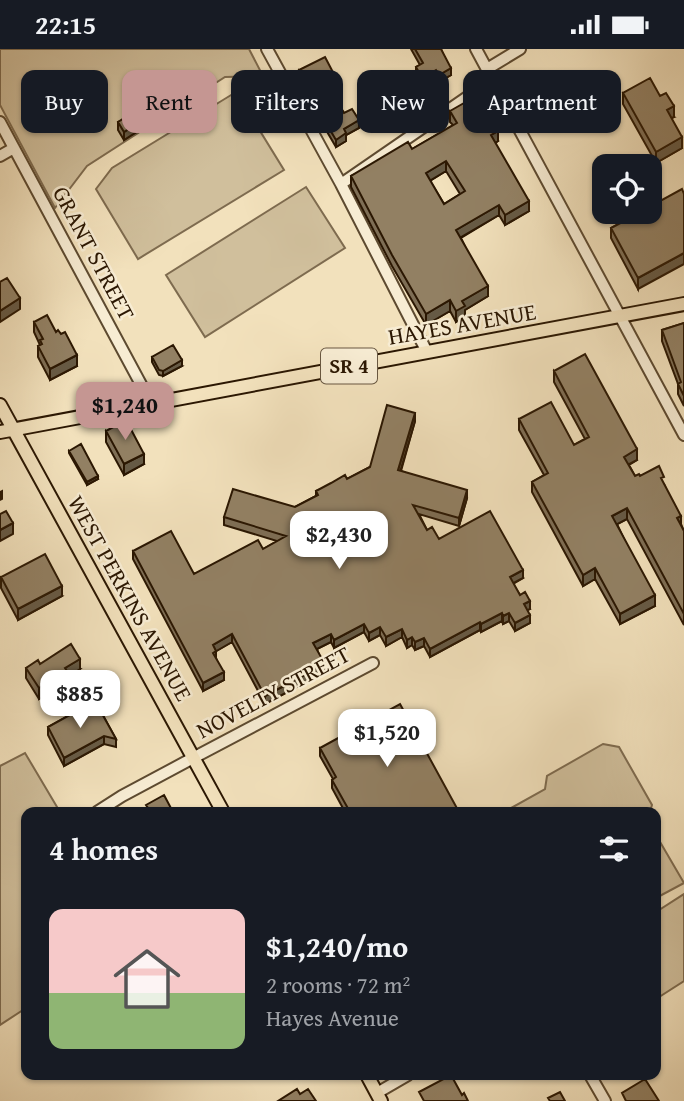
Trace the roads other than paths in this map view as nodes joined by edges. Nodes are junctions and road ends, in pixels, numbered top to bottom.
1 (267, 49) edge
2 (476, 49) edge
3 (520, 49) edge
4 (486, 70) edge
5 (495, 70) edge
6 (463, 94) edge
7 (0, 122) edge
8 (521, 133) edge
9 (14, 148) junction
10 (0, 156) edge
11 (341, 184) junction
12 (684, 304) edge
13 (620, 316) junction
14 (427, 352) junction
15 (151, 403) junction
16 (0, 405) edge
17 (7, 431) edge
18 (684, 435) edge
19 (373, 663) dead end
20 (193, 758) junction
21 (105, 807) edge
22 (220, 807) edge
23 (370, 1080) edge
24 (401, 1080) edge
25 (593, 1080) edge
26 (379, 1097) edge
27 (605, 1101) edge

1 - 11 street
2 - 4 street
3 - 5 street
6 - 11 street
7 - 9 street, GRANT STREET
8 - 13 street
9 - 10 street
9 - 15 street, GRANT STREET
11 - 14 street
12 - 13 main road, HAYES AVENUE / SR 4
13 - 14 main road, HAYES AVENUE / SR 4
13 - 18 street
14 - 15 main road, HAYES AVENUE / SR 4
15 - 17 main road, HAYES AVENUE / SR 4
16 - 17 main road, WEST PERKINS AVENUE
17 - 20 main road, WEST PERKINS AVENUE
19 - 20 street, NOVELTY STREET
20 - 21 street, NOVELTY STREET
20 - 22 main road, WEST PERKINS AVENUE
23 - 26 main road
24 - 26 street
25 - 27 street

